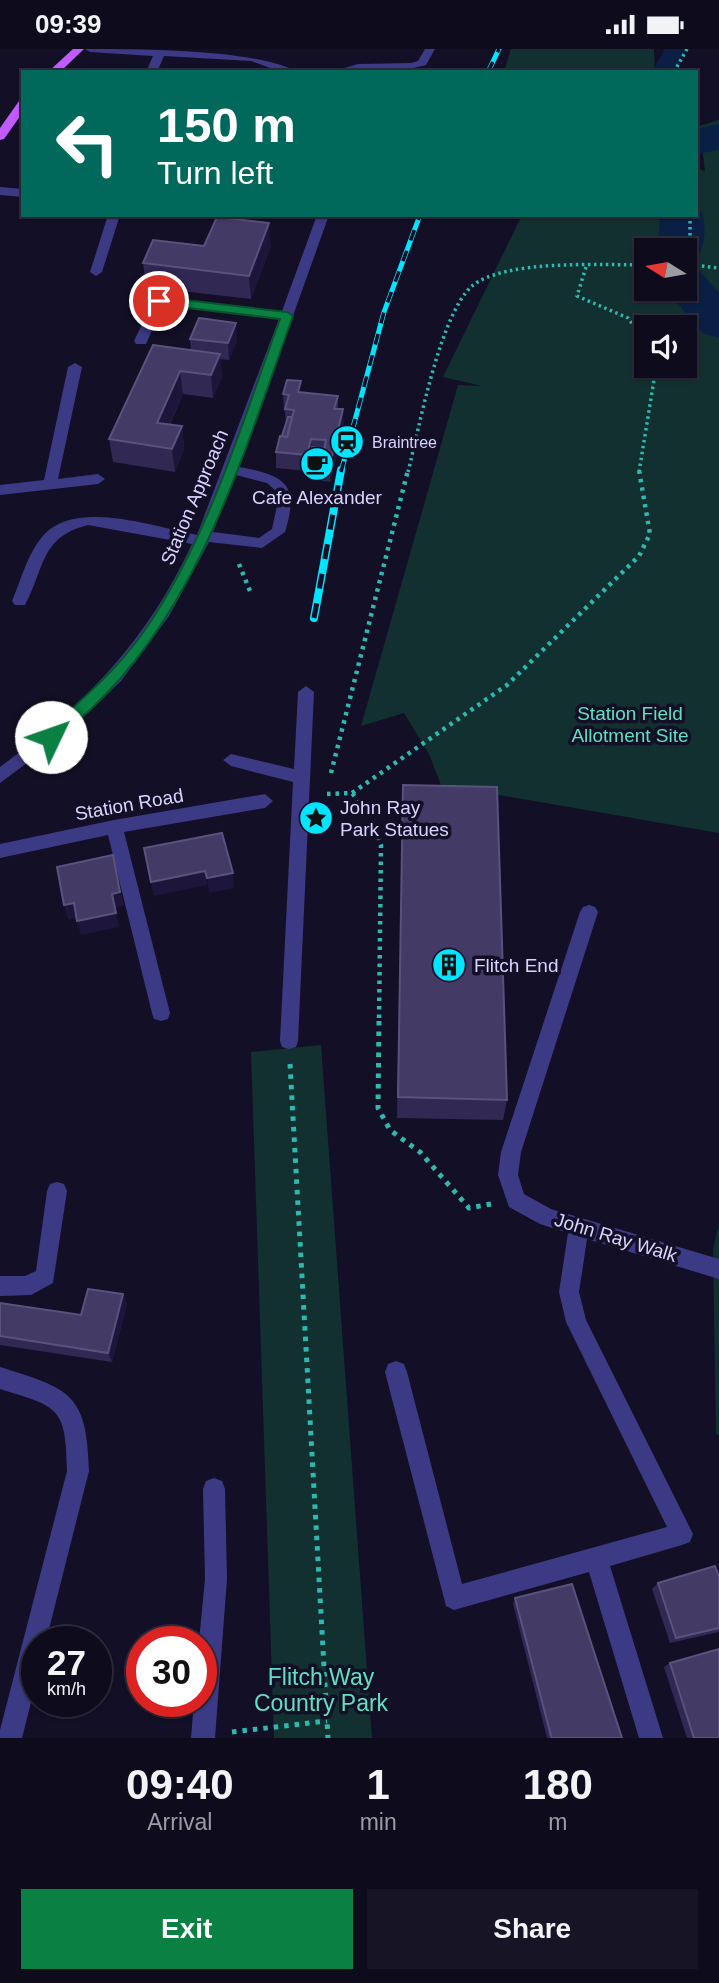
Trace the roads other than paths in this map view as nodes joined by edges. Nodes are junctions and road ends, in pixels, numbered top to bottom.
1 (79, 49) edge
2 (90, 49) edge
3 (430, 49) edge
4 (160, 53) junction
5 (55, 70) edge
6 (152, 70) edge
7 (286, 70) edge
8 (346, 70) edge
9 (21, 106) edge
10 (0, 137) edge
11 (0, 191) edge
12 (21, 193) edge
13 (113, 217) edge
14 (322, 217) edge
15 (96, 272) dead end
16 (287, 316) junction
17 (141, 341) dead end
18 (75, 367) dead end
19 (232, 470) junction
20 (98, 479) dead end
21 (50, 484) junction
22 (0, 490) edge
23 (203, 539) junction
24 (20, 601) dead end
25 (306, 692) dead end
26 (231, 760) dead end
27 (0, 776) edge
28 (300, 777) junction
29 (265, 801) dead end
30 (114, 827) junction
31 (0, 851) edge
32 (589, 912) dead end
33 (161, 1013) dead end
34 (289, 1041) road end
35 (57, 1191) dead end
36 (579, 1226) junction
37 (719, 1269) edge
38 (0, 1286) edge
39 (396, 1372) dead end
40 (1, 1379) edge
41 (214, 1489) dead end
42 (596, 1557) junction
43 (203, 1737) edge
44 (10, 1738) edge
45 (651, 1738) edge

1 - 5 main road
2 - 4 street
3 - 8 street
4 - 6 street
4 - 7 street
9 - 10 main road
11 - 12 street
13 - 15 street
14 - 16 street, Station Approach
16 - 17 street
16 - 19 street, Station Approach
18 - 21 street
19 - 23 street, Station Approach
19 - 23 street
20 - 21 street
21 - 22 street
23 - 24 street
23 - 27 street, Station Approach
25 - 28 street
26 - 28 street
28 - 34 street
29 - 30 street, Station Road
30 - 31 street, Station Road
30 - 33 street
32 - 36 street, John Ray Walk
35 - 38 street
36 - 37 street, John Ray Walk
36 - 42 street
39 - 42 street
40 - 44 street
41 - 43 street
42 - 45 street

